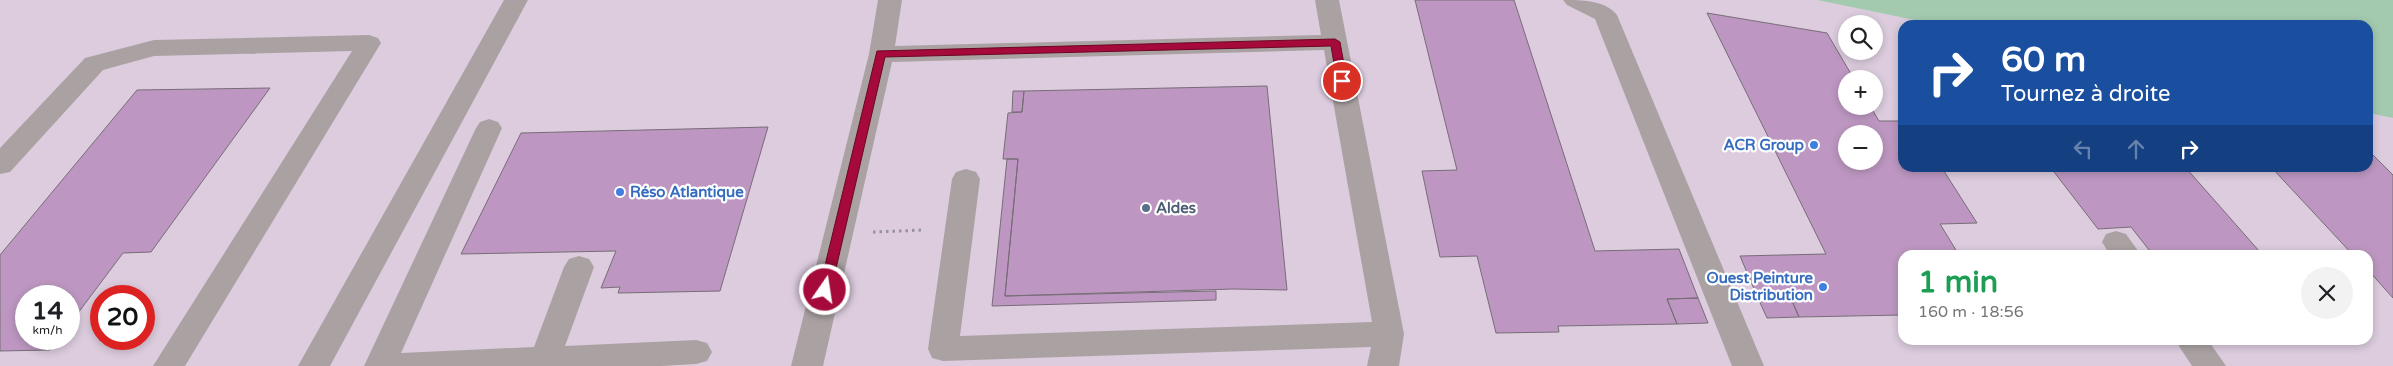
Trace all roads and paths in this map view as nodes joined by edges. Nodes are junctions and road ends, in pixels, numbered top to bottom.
1 (516, 0) edge
2 (890, 0) edge
3 (1327, 0) edge
4 (1575, 0) edge
5 (1335, 42) junction
6 (881, 54) junction
7 (489, 128) dead end
8 (0, 165) edge
9 (966, 179) dead end
10 (959, 230) junction
11 (838, 232) junction
12 (579, 267) dead end
13 (1389, 334) junction
14 (2194, 345) edge
15 (696, 352) dead end
16 (543, 362) edge
17 (169, 366) edge
18 (314, 366) edge
19 (380, 366) edge
20 (395, 366) edge
21 (806, 366) edge
22 (1383, 366) edge
23 (1748, 366) edge
24 (2210, 366) edge

1 - 18 lane
2 - 6 lane
3 - 5 lane
4 - 23 lane
5 - 6 lane
5 - 13 lane
6 - 11 lane
7 - 19 lane
8 - 17 lane
9 - 10 lane
10 - 11 path
10 - 13 lane
11 - 21 lane
12 - 16 lane
13 - 22 lane
14 - 24 lane
15 - 16 lane
16 - 20 lane

